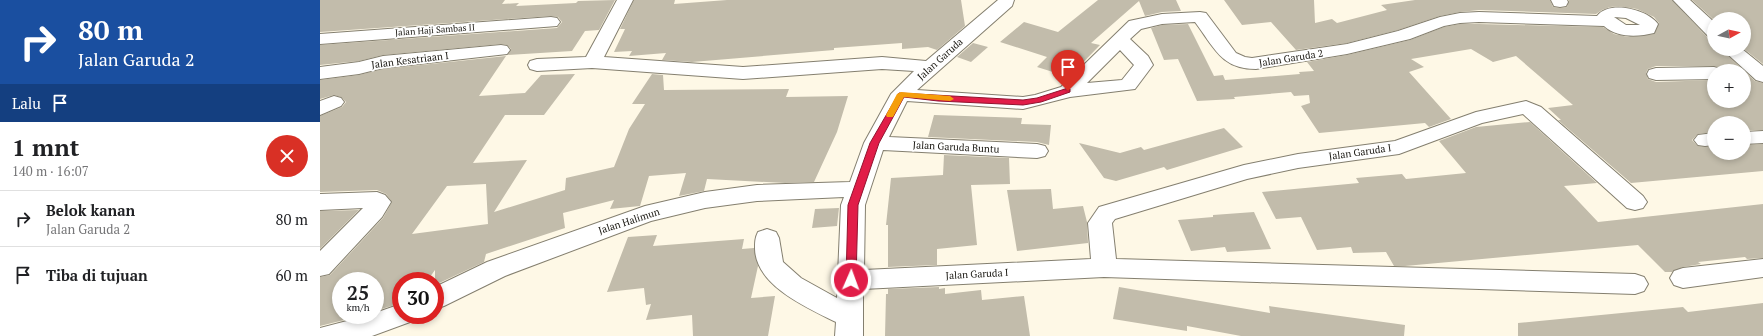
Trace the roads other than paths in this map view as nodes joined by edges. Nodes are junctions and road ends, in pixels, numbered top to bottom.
1 (625, 0) edge
2 (1006, 0) edge
3 (1681, 0) edge
4 (1607, 21) dead end
5 (551, 22) dead end
6 (1707, 25) edge
7 (320, 39) edge
8 (1120, 39) junction
9 (501, 50) dead end
10 (1763, 54) edge
11 (592, 62) junction
12 (1748, 64) edge
13 (537, 65) dead end
14 (930, 67) junction
15 (320, 73) edge
16 (1707, 73) edge
17 (1656, 74) dead end
18 (1068, 91) junction
19 (901, 94) junction
20 (1763, 136) edge
21 (1751, 137) edge
22 (874, 143) junction
23 (1037, 151) dead end
24 (859, 189) junction
25 (320, 202) edge
26 (1635, 202) dead end
27 (767, 238) dead end
28 (320, 267) edge
29 (1104, 268) junction
30 (1763, 268) edge
31 (1683, 278) dead end
32 (851, 280) junction
33 (1635, 284) dead end
34 (444, 295) edge
35 (392, 319) edge
36 (850, 327) edge
37 (357, 333) edge
38 (330, 336) edge

1 - 11 street
2 - 14 street, Jalan Garuda
3 - 6 street
4 - 8 street, Jalan Garuda 2
5 - 7 street, Jalan Haji Sambas II
8 - 18 street, Jalan Garuda 2
8 - 18 street
9 - 15 street, Jalan Kesatriaan I
10 - 12 street
11 - 13 street
11 - 14 street
14 - 19 street, Jalan Garuda
16 - 17 street
18 - 19 street, Jalan Garuda 2
19 - 22 street, Jalan Garuda
20 - 21 street
22 - 23 street, Jalan Garuda Buntu
22 - 24 street, Jalan Garuda
24 - 32 street, Jalan Garuda
24 - 34 street, Jalan Halimun
25 - 28 street
26 - 29 street, Jalan Garuda I
27 - 36 street
29 - 32 street, Jalan Garuda I
29 - 33 street, Jalan Garuda I
30 - 31 street
32 - 36 street, Jalan Garuda
35 - 37 street
37 - 38 street

